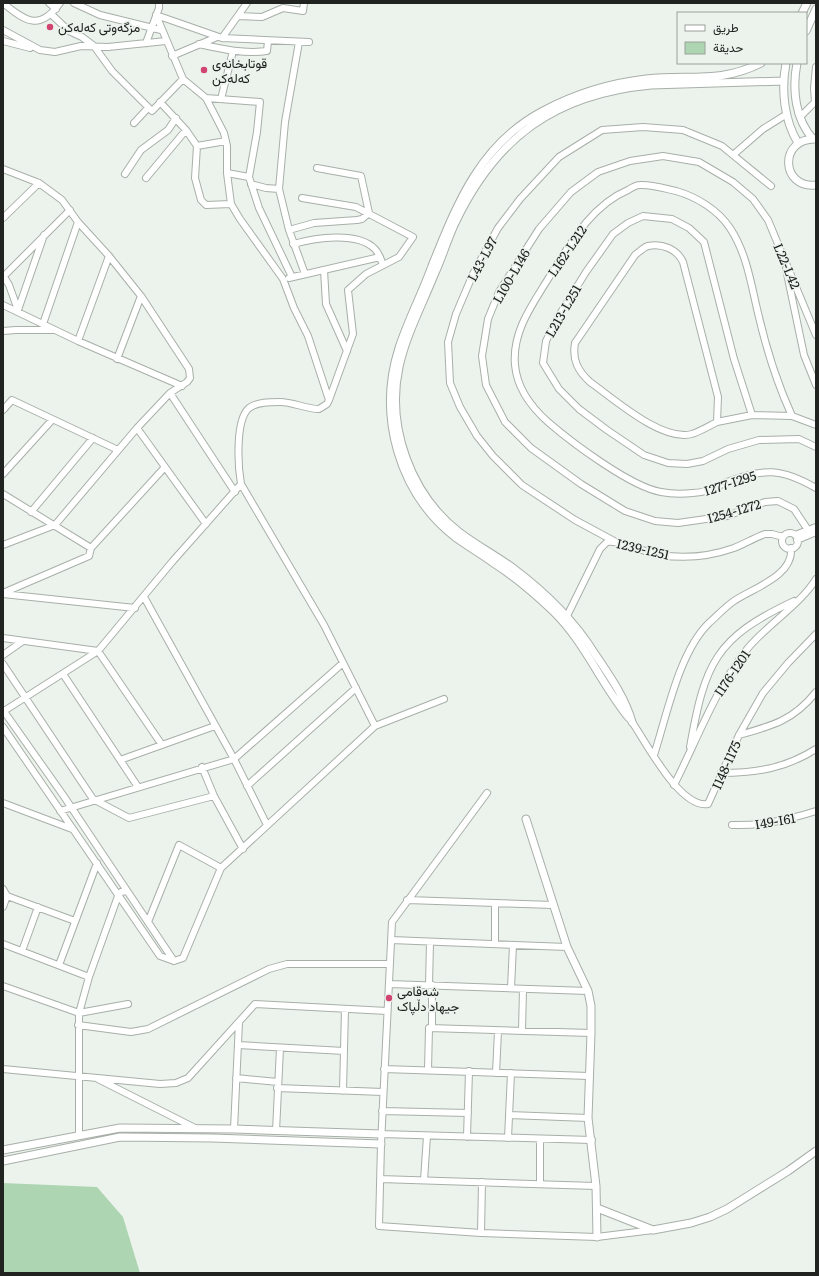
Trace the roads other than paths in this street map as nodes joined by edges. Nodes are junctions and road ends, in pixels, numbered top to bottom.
1 (3, 3) edge
2 (49, 3) edge
3 (60, 3) edge
4 (74, 3) edge
5 (159, 3) edge
6 (246, 3) edge
7 (280, 3) edge
8 (304, 3) edge
9 (807, 3) edge
10 (56, 9) junction
11 (816, 9) edge
12 (277, 11) junction
13 (802, 12) edge
14 (52, 15) junction
15 (156, 16) junction
16 (238, 16) junction
17 (152, 28) junction
18 (807, 29) edge
19 (3, 30) edge
20 (161, 30) junction
21 (220, 37) junction
22 (3, 41) edge
23 (166, 41) junction
24 (268, 41) junction
25 (299, 42) junction
26 (309, 42) dead end
27 (146, 43) junction
28 (199, 44) junction
29 (94, 46) junction
30 (40, 50) junction
31 (233, 51) junction
32 (172, 56) junction
33 (759, 64) edge
34 (786, 64) edge
35 (797, 64) edge
36 (816, 67) edge
37 (183, 79) junction
38 (673, 81) junction
39 (784, 81) junction
40 (206, 98) junction
41 (221, 100) junction
42 (160, 102) junction
43 (148, 108) junction
44 (787, 114) junction
45 (800, 117) junction
46 (176, 118) junction
47 (134, 123) dead end
48 (186, 130) junction
49 (815, 139) edge
50 (226, 141) junction
51 (798, 143) junction
52 (197, 146) junction
53 (733, 155) junction
54 (3, 168) edge
55 (317, 168) dead end
56 (227, 173) junction
57 (125, 174) dead end
58 (249, 177) junction
59 (146, 178) dead end
60 (39, 183) junction
61 (251, 184) junction
62 (816, 185) edge
63 (771, 186) dead end
64 (279, 189) junction
65 (302, 198) dead end
66 (753, 199) joint
67 (231, 204) junction
68 (70, 210) junction
69 (369, 213) junction
70 (3, 218) edge
71 (78, 222) junction
72 (289, 230) junction
73 (44, 235) junction
74 (294, 244) junction
75 (109, 256) junction
76 (783, 256) junction
77 (380, 257) junction
78 (383, 265) junction
79 (324, 270) junction
80 (305, 274) junction
81 (4, 276) edge
82 (292, 277) junction
83 (283, 279) junction
84 (141, 296) junction
85 (3, 305) edge
86 (18, 310) junction
87 (43, 324) junction
88 (54, 330) junction
89 (3, 332) edge
90 (816, 335) edge
91 (78, 341) junction
92 (347, 351) junction
93 (117, 359) junction
94 (816, 385) edge
95 (182, 386) junction
96 (170, 393) junction
97 (329, 400) junction
98 (3, 410) edge
99 (752, 415) junction
100 (792, 416) junction
101 (52, 420) junction
102 (717, 422) junction
103 (816, 425) edge
104 (137, 428) junction
105 (93, 438) junction
106 (816, 447) edge
107 (118, 450) junction
108 (165, 467) junction
109 (3, 474) edge
110 (620, 475) joint
111 (242, 484) junction
112 (816, 488) edge
113 (235, 492) junction
114 (3, 494) edge
115 (625, 510) joint
116 (31, 512) junction
117 (206, 524) junction
118 (55, 525) junction
119 (816, 527) edge
120 (808, 530) junction
121 (816, 532) edge
122 (783, 537) junction
123 (796, 538) junction
124 (614, 541) junction
125 (3, 545) edge
126 (91, 548) junction
127 (791, 548) junction
128 (816, 579) edge
129 (3, 594) edge
130 (144, 597) junction
131 (799, 599) junction
132 (135, 608) junction
133 (565, 618) junction
134 (816, 634) edge
135 (3, 638) edge
136 (23, 641) junction
137 (98, 651) junction
138 (3, 655) edge
139 (343, 663) junction
140 (3, 664) edge
141 (63, 674) junction
142 (356, 688) junction
143 (816, 692) edge
144 (25, 698) junction
145 (444, 699) dead end
146 (816, 701) edge
147 (801, 709) junction
148 (4, 711) edge
149 (632, 722) joint
150 (215, 726) junction
151 (375, 726) junction
152 (3, 727) edge
153 (739, 735) junction
154 (162, 745) junction
155 (816, 749) edge
156 (689, 754) junction
157 (654, 755) junction
158 (234, 759) junction
159 (120, 760) junction
160 (202, 767) junction
161 (721, 773) junction
162 (674, 784) junction
163 (247, 786) junction
164 (138, 787) junction
165 (487, 793) dead end
166 (214, 796) junction
167 (93, 799) junction
168 (3, 803) edge
169 (70, 806) junction
170 (60, 811) junction
171 (816, 811) edge
172 (526, 819) dead end
173 (267, 825) junction
174 (732, 825) dead end
175 (72, 829) junction
176 (242, 849) junction
177 (97, 863) junction
178 (221, 868) junction
179 (3, 889) edge
180 (127, 891) junction
181 (7, 896) junction
182 (118, 896) junction
183 (407, 900) junction
184 (495, 903) junction
185 (553, 905) junction
186 (3, 907) edge
187 (38, 907) junction
188 (75, 921) junction
189 (148, 922) junction
190 (391, 940) junction
191 (430, 942) junction
192 (3, 944) edge
193 (495, 944) junction
194 (513, 945) junction
195 (567, 947) junction
196 (22, 951) junction
197 (174, 961) junction
198 (390, 964) junction
199 (59, 965) junction
200 (89, 977) junction
201 (389, 984) junction
202 (431, 985) junction
203 (3, 986) edge
204 (511, 988) junction
205 (523, 989) junction
206 (588, 991) junction
207 (128, 1004) dead end
208 (345, 1008) junction
209 (387, 1011) junction
210 (79, 1013) junction
211 (239, 1022) junction
212 (78, 1025) junction
213 (432, 1028) junction
214 (498, 1030) junction
215 (522, 1031) junction
216 (591, 1033) junction
217 (238, 1045) junction
218 (280, 1048) junction
219 (344, 1051) junction
220 (3, 1069) edge
221 (384, 1069) junction
222 (428, 1070) junction
223 (469, 1071) junction
224 (496, 1073) junction
225 (511, 1073) junction
226 (79, 1076) junction
227 (589, 1076) junction
228 (96, 1078) junction
229 (236, 1078) junction
230 (278, 1085) junction
231 (343, 1091) junction
232 (383, 1092) junction
233 (382, 1110) junction
234 (468, 1113) junction
235 (509, 1115) junction
236 (588, 1118) junction
237 (120, 1128) junction
238 (195, 1128) junction
239 (234, 1129) junction
240 (276, 1130) junction
241 (381, 1134) junction
242 (79, 1135) junction
243 (427, 1136) junction
244 (120, 1137) junction
245 (467, 1137) junction
246 (508, 1138) junction
247 (540, 1139) junction
248 (592, 1140) junction
249 (381, 1144) junction
250 (3, 1150) edge
251 (816, 1151) edge
252 (3, 1161) edge
253 (380, 1179) junction
254 (424, 1180) junction
255 (482, 1182) junction
256 (540, 1184) junction
257 (596, 1186) junction
258 (597, 1208) junction
259 (653, 1230) junction
260 (481, 1233) junction
261 (597, 1237) junction

1 - 14 street
2 - 10 street
3 - 10 street
4 - 17 street
5 - 15 street
6 - 16 street
7 - 12 street
8 - 12 street
9 - 13 street
10 - 14 street
11 - 18 street
12 - 16 street
14 - 29 street
15 - 17 street
15 - 20 street
15 - 21 street
16 - 21 street
17 - 20 street
17 - 27 street
19 - 30 street
20 - 23 street
21 - 24 street
21 - 28 street
22 - 30 street
23 - 27 street
23 - 32 street
24 - 25 street
24 - 31 street
25 - 26 street
25 - 64 street
27 - 29 street
28 - 31 street
28 - 32 street
29 - 30 street
29 - 43 street
31 - 41 street
32 - 37 street
33 - 38 street
34 - 39 street
35 - 45 street
36 - 45 street
37 - 40 street
37 - 42 street
38 - 39 street
38 - 133 street
39 - 44 street
40 - 41 street
40 - 50 street
41 - 58 street
42 - 43 street
42 - 46 street
43 - 47 street
44 - 51 street
44 - 53 street
45 - 49 street
46 - 48 street
46 - 57 street
48 - 52 street
48 - 59 street
49 - 51 street
50 - 52 street
50 - 56 street
51 - 62 street
52 - 67 street
53 - 63 street, L43-L97
53 - 124 street, L43-L97
54 - 60 street
55 - 69 street
56 - 58 street
56 - 67 street
58 - 61 street
60 - 68 street
60 - 70 street
61 - 64 street
61 - 82 street
64 - 72 street
65 - 69 street
66 - 76 street, L22-L42
66 - 115 street, L100-L146
67 - 83 street
68 - 71 street
68 - 73 street
69 - 72 street
69 - 78 street
71 - 75 street
71 - 87 street
72 - 74 street
73 - 81 street
73 - 86 street
74 - 77 street
74 - 80 street
75 - 84 street
75 - 91 street
76 - 90 street, L22-L42
76 - 94 street
77 - 78 street
77 - 79 street
78 - 92 street
79 - 80 street
79 - 92 street
80 - 82 street
81 - 86 street
82 - 83 street
83 - 97 street
84 - 93 street
84 - 95 street
85 - 86 street
86 - 87 street
87 - 88 street
88 - 89 street
88 - 91 street
91 - 93 street
92 - 97 street
93 - 95 street
95 - 96 street
96 - 104 street
96 - 113 street
97 - 111 street
98 - 101 street
99 - 100 street
99 - 102 street
99 - 106 street, L213-L251
100 - 103 street
100 - 110 street, L162-L212
101 - 105 street
101 - 109 street
102 - 102 street
104 - 107 street
104 - 108 street
105 - 107 street
105 - 116 street
107 - 118 street
108 - 117 street
108 - 126 street
110 - 112 street, I277-I295
111 - 113 street
111 - 139 street
113 - 117 street
114 - 116 street
115 - 120 street, I254-I272
116 - 118 street
117 - 130 street
118 - 125 street
118 - 126 street
119 - 120 street
120 - 123 street
121 - 123 street
122 - 123 street
122 - 124 street, I239-I251
122 - 127 street
123 - 127 street
124 - 133 street, I239-I251
126 - 129 street
127 - 157 street
128 - 131 street, I176-I201
129 - 132 street
130 - 132 street
130 - 150 street
131 - 156 street, I176-I201
131 - 156 street
132 - 137 street
133 - 149 street
134 - 153 street, I148-I175
135 - 136 street
136 - 137 street
136 - 138 street
137 - 141 street
137 - 154 street
139 - 142 street
139 - 158 street
140 - 144 street
141 - 144 street
141 - 159 street
142 - 151 street
142 - 163 street
143 - 147 street
144 - 148 street
144 - 167 street
145 - 151 street
146 - 147 street
147 - 153 street
148 - 169 street
149 - 157 street, I148-I175
150 - 154 street
150 - 158 street
151 - 173 street
152 - 170 street
153 - 161 street, I148-I175
154 - 159 street
155 - 161 street
156 - 162 street, I176-I201
157 - 162 street, I148-I175
158 - 160 street
158 - 163 street
159 - 164 street
160 - 164 street
160 - 166 street
161 - 162 street, I148-I175
163 - 173 street
164 - 167 street
165 - 183 street
166 - 167 street
166 - 176 street
167 - 169 street
168 - 175 street
169 - 170 street
169 - 180 street
170 - 175 street
171 - 174 street, I49-I61
172 - 185 street
173 - 176 street
175 - 177 street
176 - 178 street
177 - 182 street
177 - 188 street
178 - 189 street
178 - 197 street
179 - 181 street
180 - 182 street
180 - 189 street
181 - 186 street
181 - 187 street
182 - 197 street
182 - 200 street
183 - 184 street
183 - 190 street
184 - 185 street
184 - 193 street
185 - 195 street
187 - 188 street
187 - 196 street
188 - 199 street
189 - 197 street
190 - 191 street
190 - 198 street
191 - 193 street
191 - 202 street
192 - 196 street
193 - 194 street
194 - 195 street
194 - 204 street
195 - 206 street
196 - 199 street
198 - 201 street
198 - 212 street
199 - 200 street
200 - 210 street
201 - 202 street
201 - 209 street
202 - 204 street
202 - 213 street
203 - 210 street
204 - 205 street
205 - 206 street
205 - 215 street
206 - 216 street
207 - 210 street
208 - 209 street
208 - 211 street
208 - 219 street
209 - 221 street
210 - 212 street
211 - 217 street
211 - 228 street
212 - 226 street
213 - 214 street
213 - 222 street
214 - 215 street
214 - 224 street
215 - 216 street
216 - 227 street
217 - 218 street
217 - 229 street
218 - 219 street
218 - 230 street
219 - 231 street
220 - 226 street
221 - 222 street
221 - 232 street
222 - 223 street
223 - 224 street
223 - 234 street
224 - 225 street
225 - 227 street
225 - 235 street
226 - 228 street
226 - 242 street
227 - 236 street
228 - 238 street
229 - 230 street
229 - 239 street
230 - 231 street
230 - 240 street
231 - 232 street
232 - 233 street
233 - 234 street
233 - 241 street
234 - 245 street
235 - 236 street
235 - 246 street
236 - 248 street
237 - 238 street
237 - 242 street
237 - 244 street
238 - 239 street
239 - 240 street
240 - 241 street
241 - 243 street
241 - 249 street
242 - 250 street
243 - 245 street
243 - 254 street
244 - 249 street
244 - 252 street
245 - 246 street
246 - 247 street
247 - 248 street
247 - 256 street
248 - 257 street
249 - 253 street
251 - 259 street
253 - 254 street
253 - 260 street
254 - 255 street
255 - 256 street
255 - 260 street
256 - 257 street
257 - 258 street
258 - 259 street
258 - 261 street
259 - 261 street
260 - 261 street

